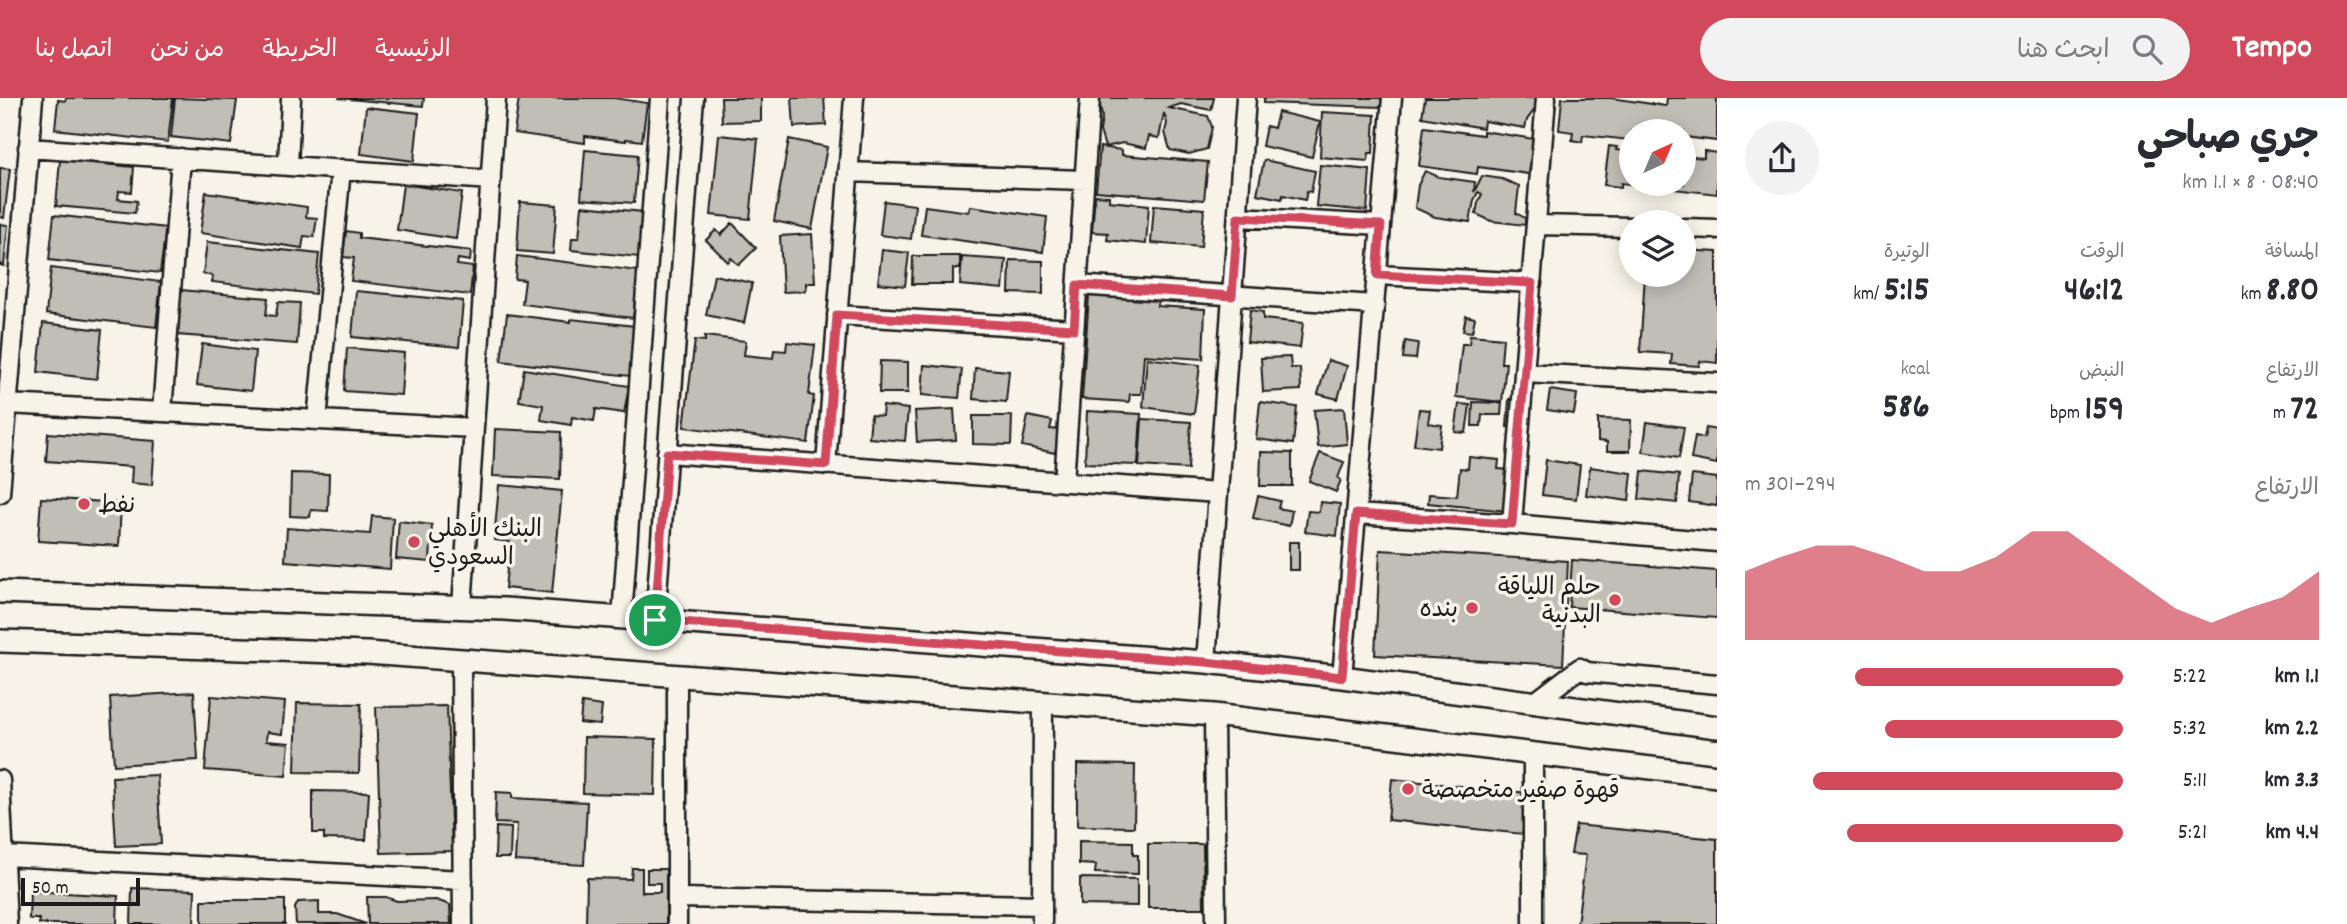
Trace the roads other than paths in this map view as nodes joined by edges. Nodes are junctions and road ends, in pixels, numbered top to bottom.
1 (33, 98) edge
2 (291, 98) edge
3 (496, 98) edge
4 (660, 98) edge
5 (694, 98) edge
6 (854, 98) edge
7 (1090, 98) edge
8 (1246, 98) edge
9 (1392, 98) edge
10 (1546, 98) edge
11 (28, 148) junction
12 (181, 158) junction
13 (288, 166) junction
14 (341, 169) junction
15 (849, 172) junction
16 (491, 180) junction
17 (1084, 180) junction
18 (1238, 217) junction
19 (1381, 225) junction
20 (1536, 225) junction
21 (1619, 227) edge
22 (1696, 228) edge
23 (1717, 229) edge
24 (1377, 275) junction
25 (1532, 283) junction
26 (1077, 285) junction
27 (1232, 296) junction
28 (1374, 305) junction
29 (837, 315) junction
30 (1074, 329) junction
31 (1524, 373) junction
32 (1717, 383) edge
33 (7, 404) junction
34 (162, 412) junction
35 (317, 420) junction
36 (474, 428) junction
37 (667, 453) junction
38 (826, 465) junction
39 (1064, 482) junction
40 (0, 493) edge
41 (1218, 493) junction
42 (1356, 514) junction
43 (1512, 524) junction
44 (1717, 542) edge
45 (0, 592) edge
46 (462, 607) junction
47 (622, 617) junction
48 (655, 620) junction
49 (0, 642) edge
50 (461, 660) junction
51 (1206, 662) junction
52 (677, 676) junction
53 (1342, 677) junction
54 (1717, 684) edge
55 (1043, 702) junction
56 (1534, 703) junction
57 (1214, 715) junction
58 (1717, 727) edge
59 (1533, 754) junction
60 (1717, 776) edge
61 (0, 780) edge
62 (4, 856) junction
63 (463, 880) junction
64 (677, 898) junction
65 (1042, 905) junction
66 (7, 924) edge
67 (464, 924) edge
68 (677, 924) edge
69 (1042, 924) edge
70 (1216, 924) edge
71 (1533, 924) edge

1 - 11 street
2 - 13 street
3 - 16 street
4 - 47 street
5 - 37 street
6 - 15 street
7 - 17 street
8 - 18 street
9 - 19 street
10 - 20 street
11 - 12 street
11 - 33 street
12 - 13 street
12 - 34 street
13 - 14 street
14 - 16 street
14 - 35 street
15 - 17 street
15 - 29 street
16 - 36 street
17 - 26 street
18 - 19 street
18 - 27 street
19 - 24 street
20 - 21 street
20 - 25 street
22 - 23 street
24 - 25 street
24 - 28 street
25 - 31 street
26 - 27 street
26 - 30 street
27 - 28 street
27 - 41 street
28 - 42 street
29 - 30 street
29 - 38 street
30 - 39 street
31 - 32 street
31 - 43 street
33 - 34 street
33 - 40 street
34 - 35 street
35 - 36 street
36 - 46 street
37 - 38 street
37 - 48 street
38 - 39 street
39 - 41 street
41 - 51 street
42 - 43 street
42 - 53 street
43 - 44 street
45 - 46 main road
46 - 47 main road
47 - 48 main road
48 - 51 main road
49 - 50 main road
50 - 52 main road
50 - 63 street
51 - 53 main road
52 - 55 main road
52 - 64 street
53 - 56 main road
54 - 56 street
55 - 57 main road
55 - 65 street
56 - 58 main road
57 - 59 main road
57 - 70 street
59 - 60 main road
59 - 71 street
61 - 62 street
62 - 63 street
62 - 66 street
63 - 67 street
64 - 65 street
64 - 68 street
65 - 69 street

